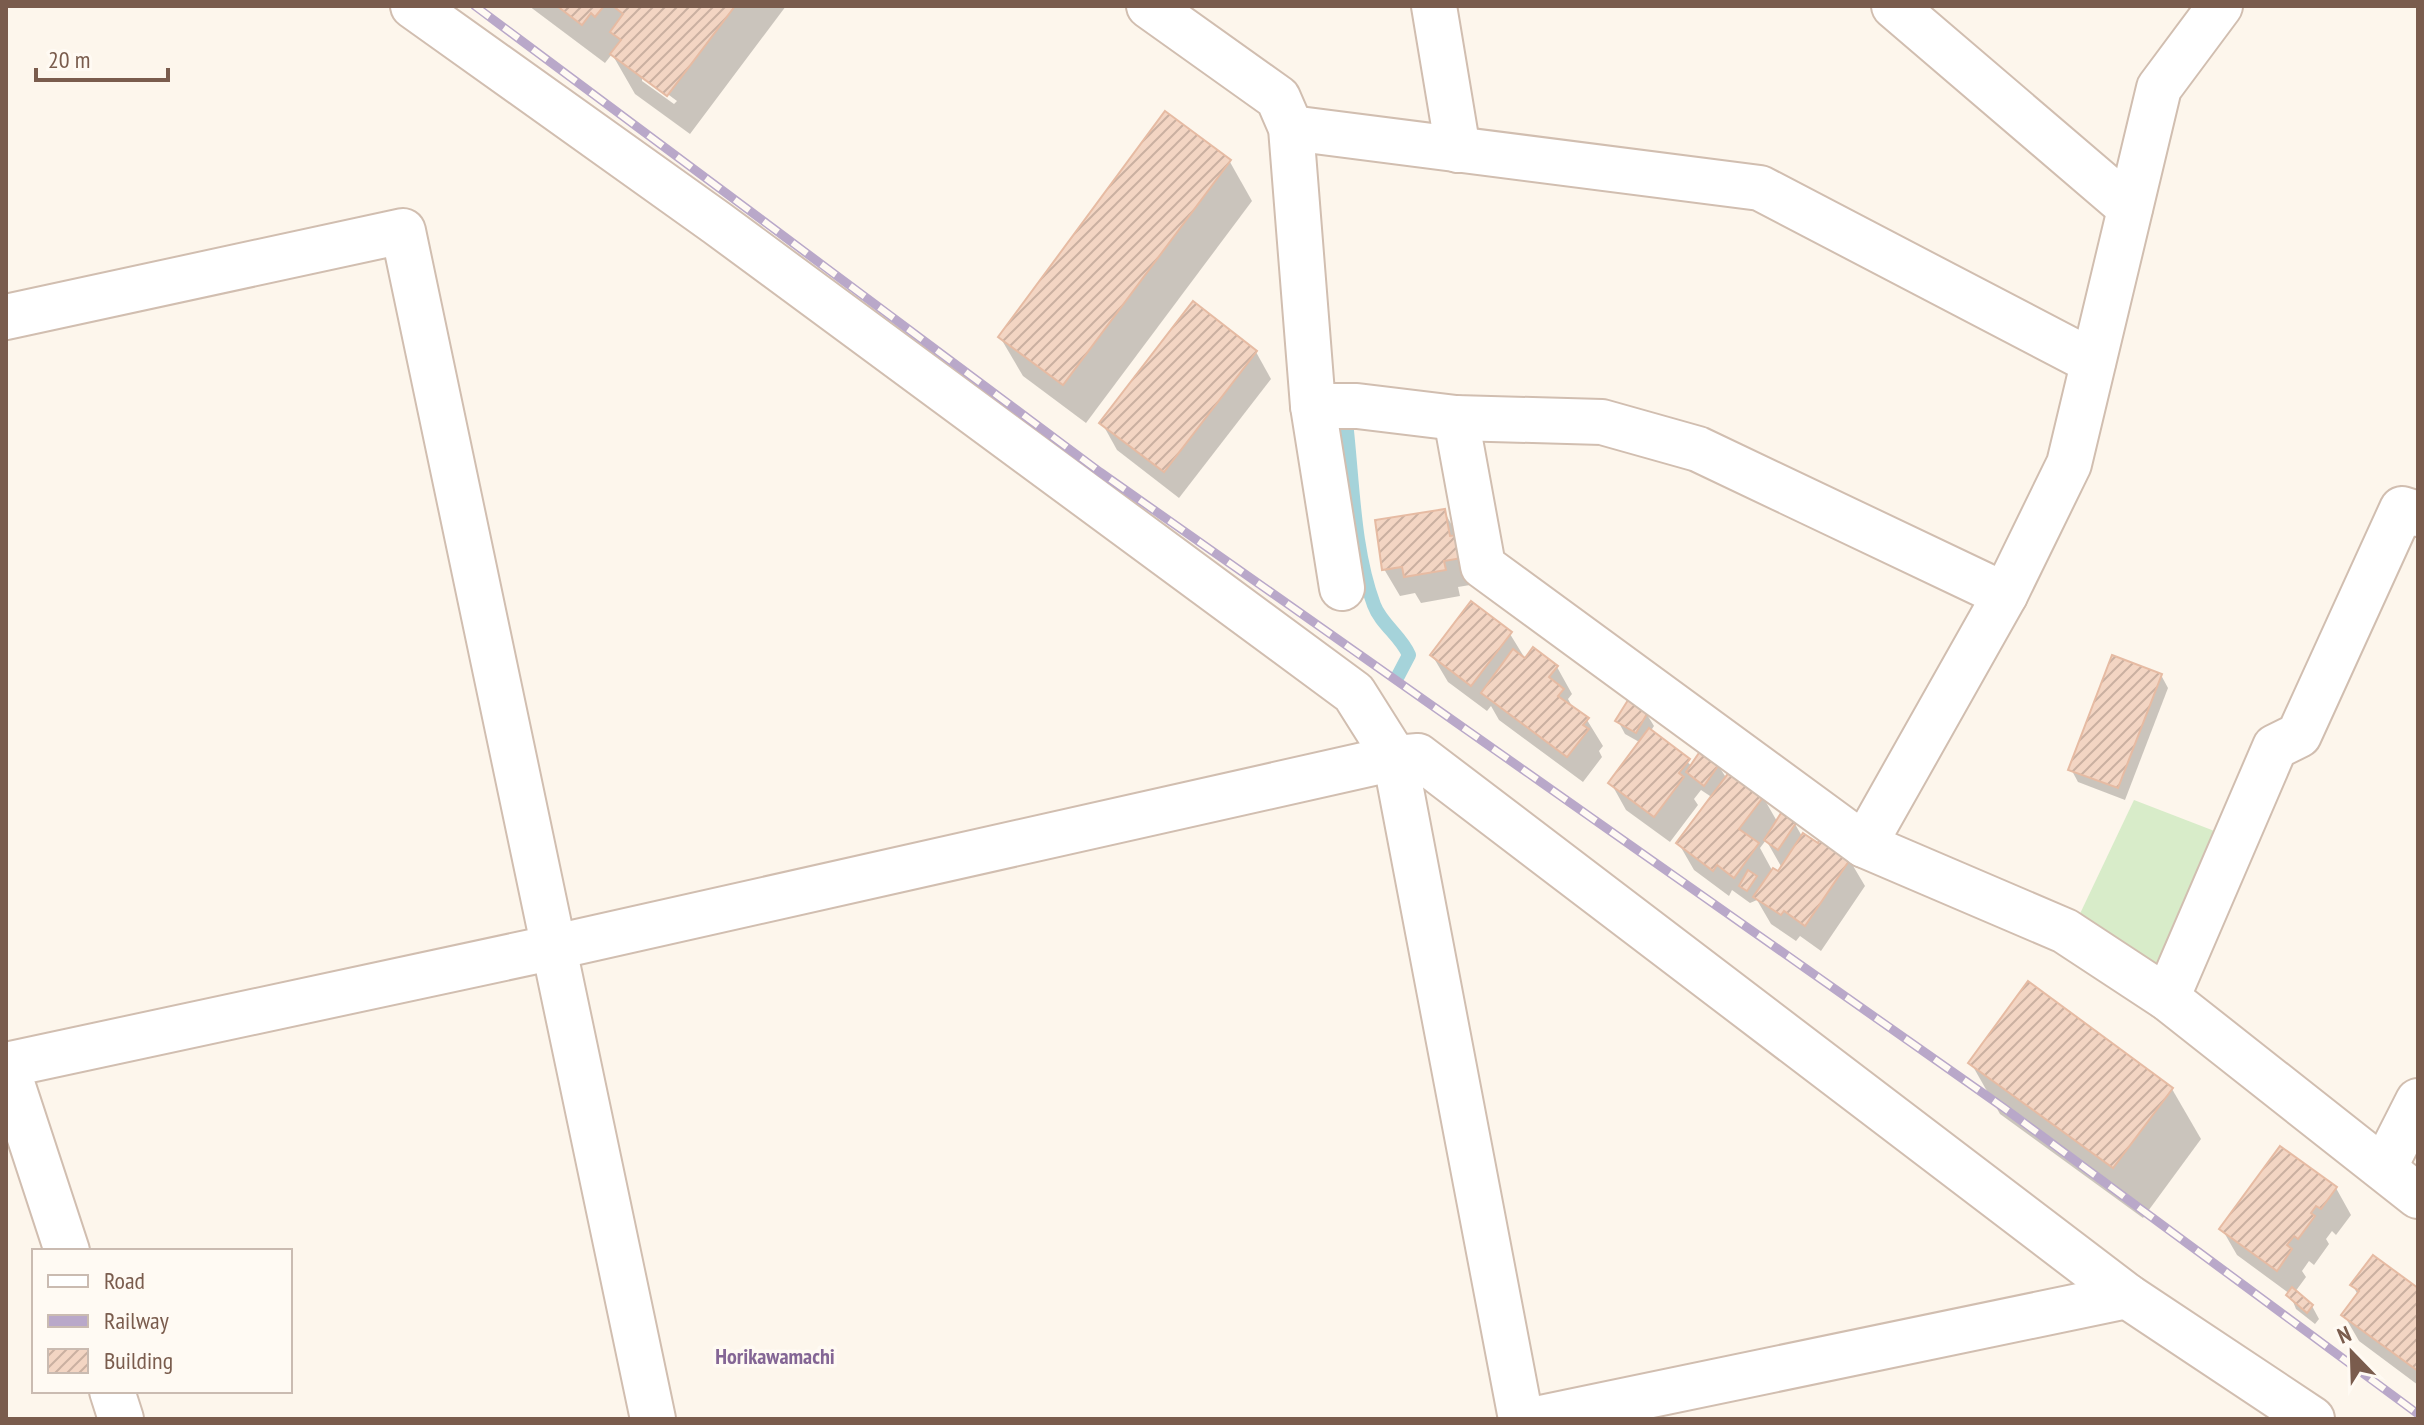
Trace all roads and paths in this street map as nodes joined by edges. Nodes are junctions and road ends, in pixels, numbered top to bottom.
1 (413, 6) edge
2 (1149, 6) edge
3 (1434, 6) edge
4 (1894, 6) edge
5 (2220, 6) edge
6 (1291, 128) junction
7 (1458, 150) junction
8 (2130, 208) junction
9 (6, 317) edge
10 (2093, 362) junction
11 (1313, 406) junction
12 (1456, 418) junction
13 (2418, 514) edge
14 (1342, 588) dead end
15 (2005, 595) junction
16 (1395, 758) junction
17 (1864, 845) junction
18 (555, 947) junction
19 (2167, 998) junction
20 (2418, 1101) edge
21 (2385, 1166) junction
22 (2418, 1196) edge
23 (66, 1249) edge
24 (2127, 1296) junction
25 (113, 1393) edge
26 (121, 1419) edge
27 (653, 1419) edge
28 (1521, 1419) edge
29 (1536, 1419) edge
30 (2312, 1419) edge

1 - 16 street
2 - 6 street
3 - 7 street
4 - 8 street
5 - 8 street
6 - 7 street
6 - 11 street
7 - 10 street
8 - 10 street
9 - 18 street
10 - 15 street
11 - 12 street
11 - 14 street
12 - 15 street
12 - 17 street
13 - 19 street
15 - 17 street
16 - 18 street
16 - 24 street
16 - 28 street
17 - 19 street
18 - 23 street
18 - 27 street
19 - 21 street
20 - 21 street
21 - 22 street
24 - 29 street
24 - 30 street
25 - 26 street

